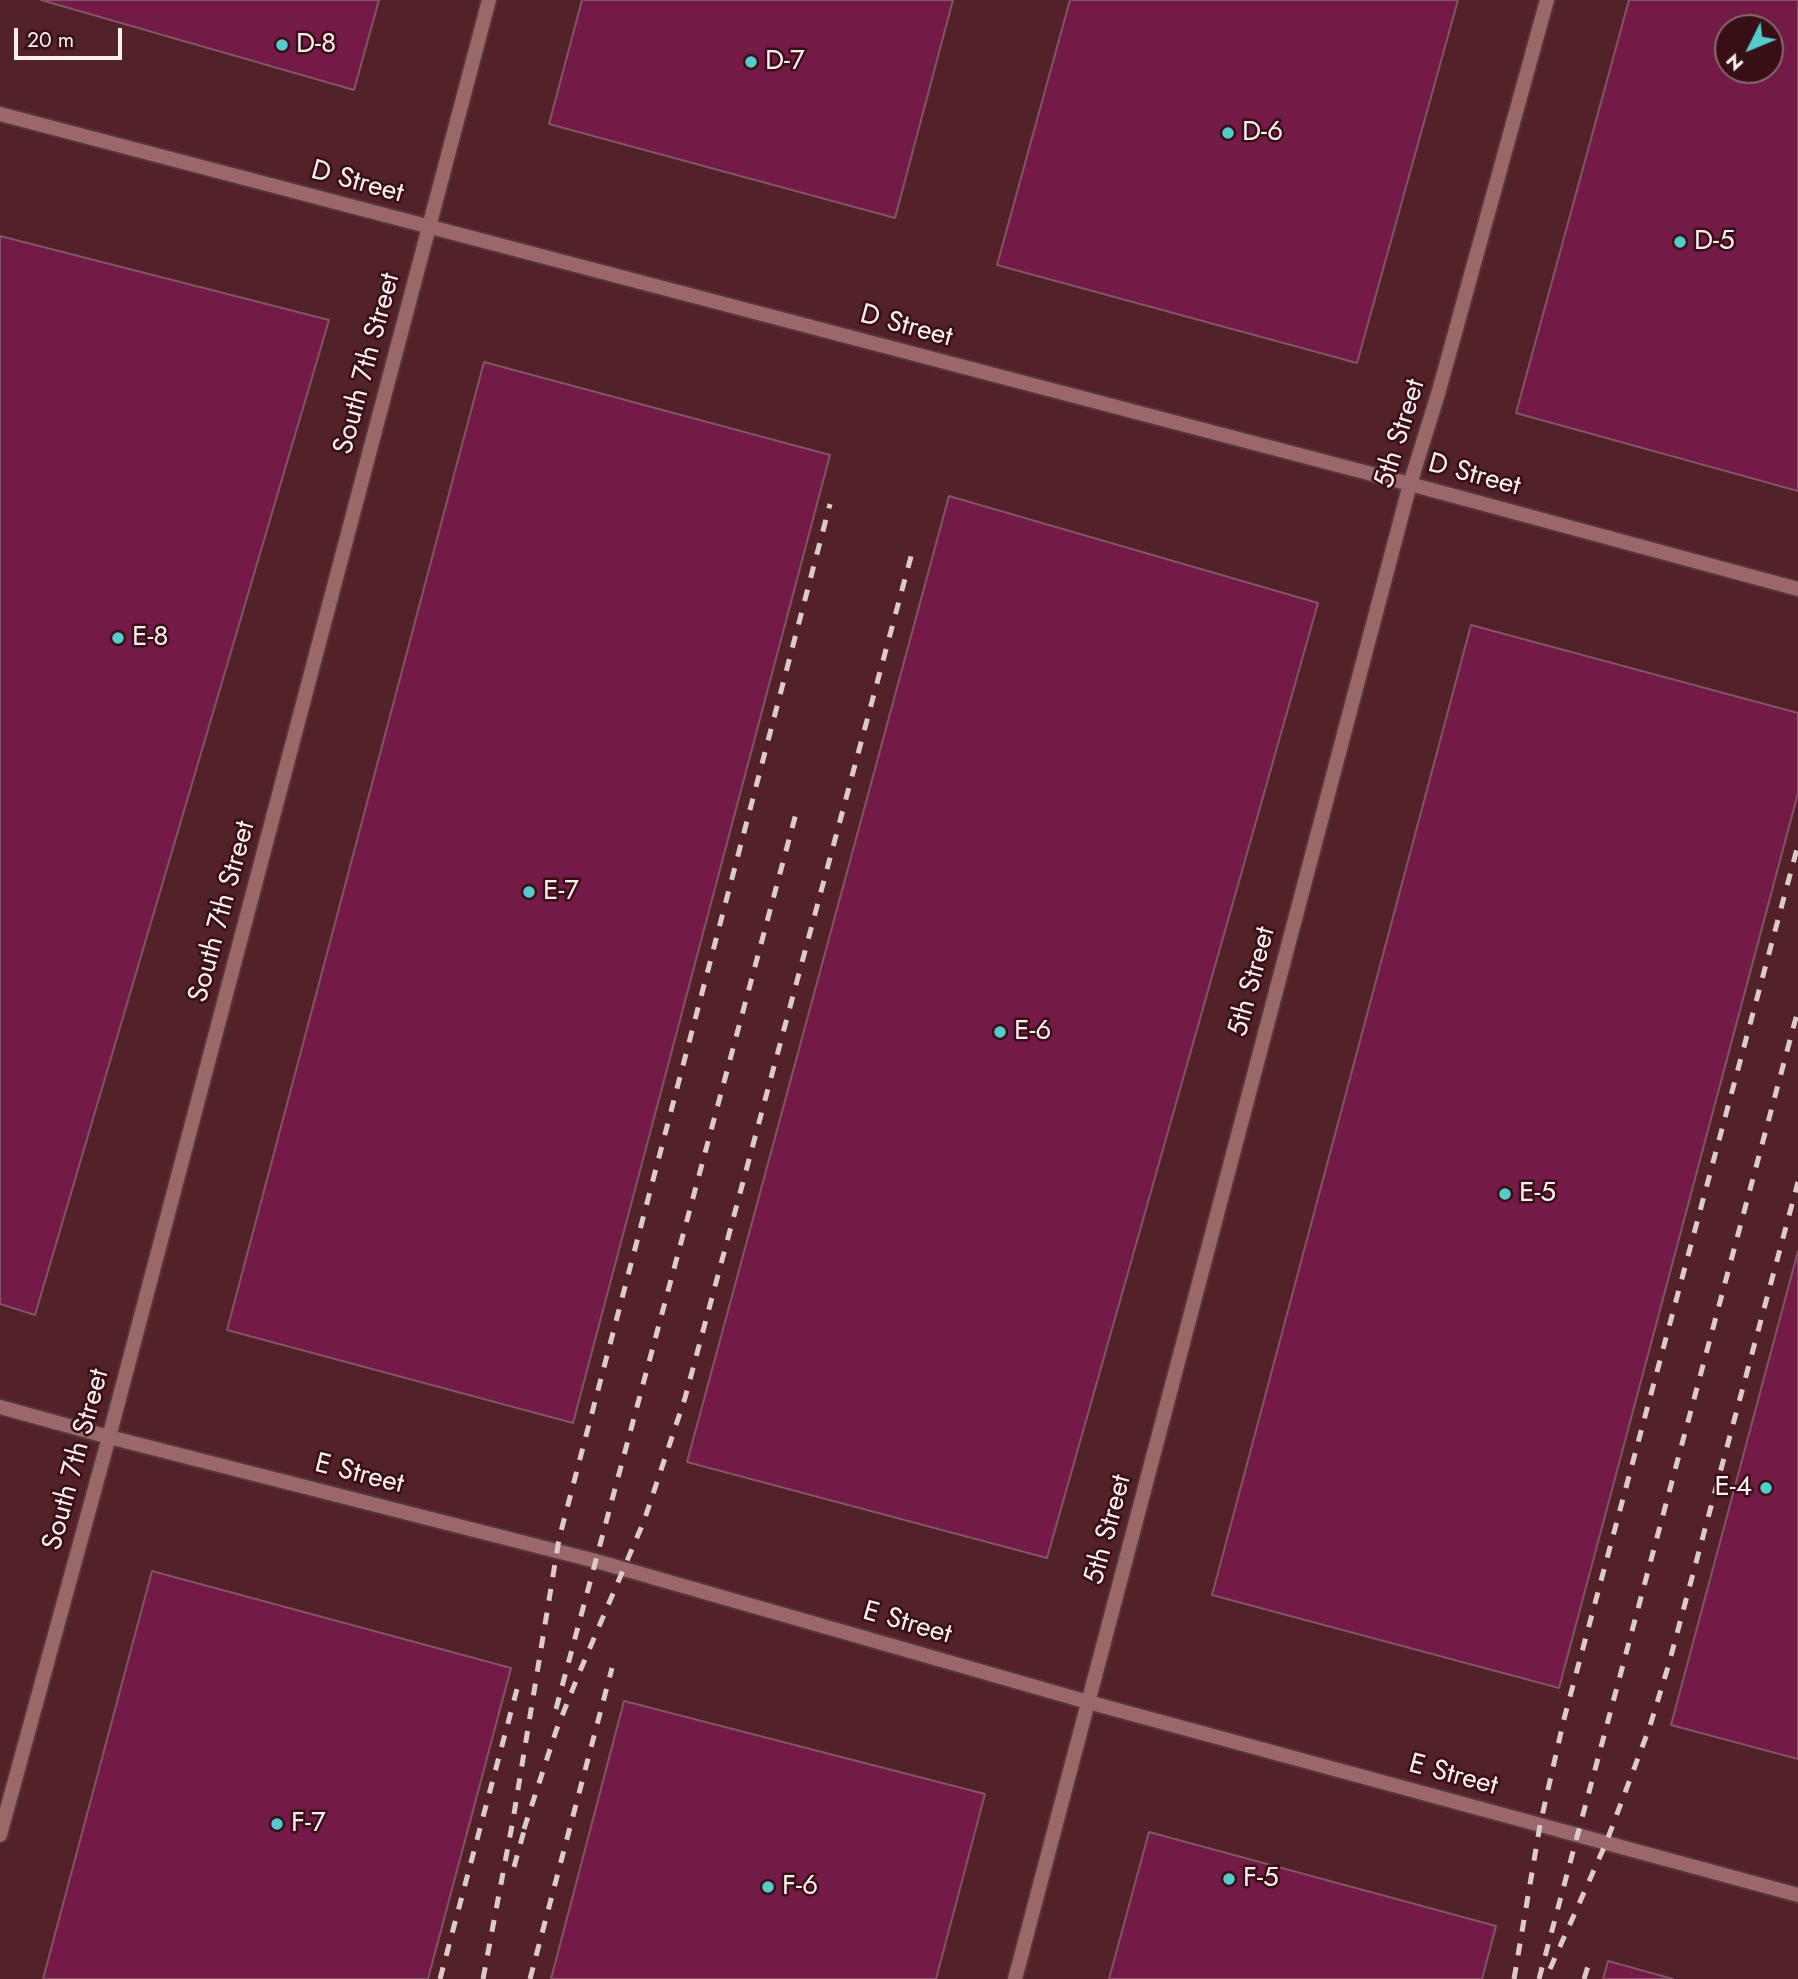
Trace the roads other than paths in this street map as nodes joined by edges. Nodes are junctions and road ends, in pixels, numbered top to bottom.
1 (489, 0) edge
2 (1547, 0) edge
3 (0, 114) edge
4 (430, 227) junction
5 (1410, 484) junction
6 (1798, 589) edge
7 (0, 1407) edge
8 (109, 1437) junction
9 (1088, 1702) junction
10 (0, 1835) edge
11 (1798, 1895) edge
12 (1015, 1979) edge

1 - 4 lane, South 7th Street
2 - 5 lane, 5th Street
3 - 4 lane, D Street
4 - 5 lane, D Street
4 - 8 lane, South 7th Street
5 - 6 lane, D Street
5 - 9 lane, 5th Street
7 - 8 lane, E Street
8 - 9 lane, E Street
8 - 10 lane, South 7th Street
9 - 11 lane, E Street
9 - 12 lane, 5th Street

